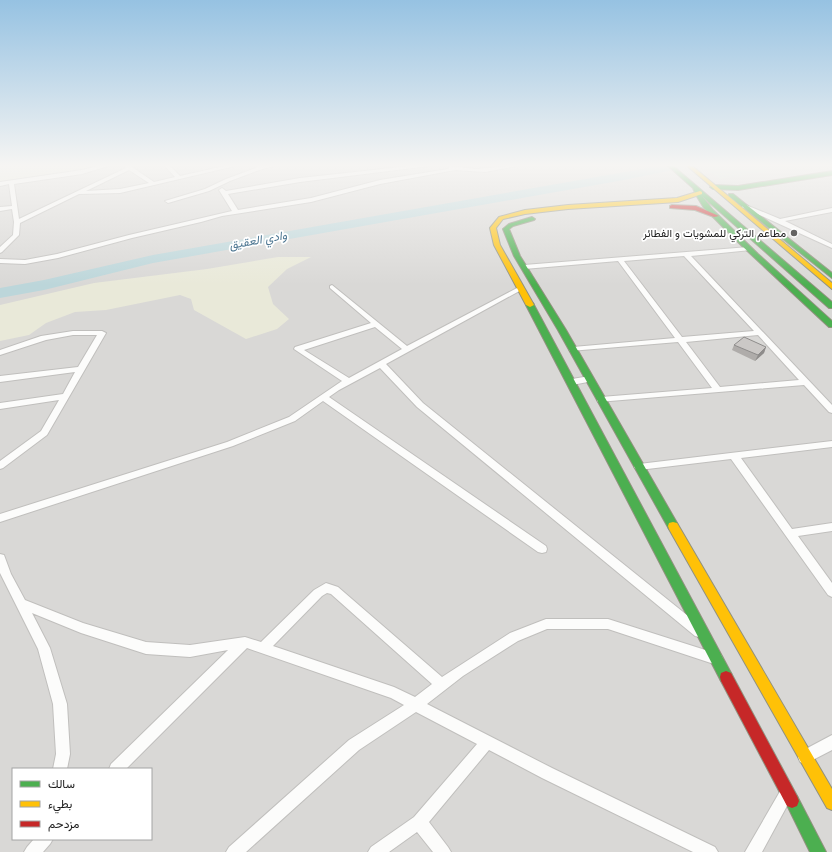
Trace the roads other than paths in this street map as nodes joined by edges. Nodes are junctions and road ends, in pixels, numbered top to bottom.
1 (55, 205) edge
2 (232, 205) edge
3 (285, 205) edge
4 (641, 205) junction
5 (707, 205) edge
6 (712, 205) edge
7 (738, 205) edge
8 (743, 205) joint
9 (15, 207) joint
10 (0, 210) edge
11 (832, 210) edge
12 (236, 212) junction
13 (716, 216) junction
14 (780, 220) junction
15 (17, 222) junction
16 (767, 223) junction
17 (788, 240) junction
18 (832, 246) edge
19 (749, 249) junction
20 (0, 251) edge
21 (792, 253) junction
22 (686, 254) junction
23 (620, 260) junction
24 (0, 261) edge
25 (524, 267) junction
26 (832, 276) edge
27 (332, 287) dead end
28 (832, 287) edge
29 (521, 288) junction
30 (832, 306) edge
31 (376, 324) junction
32 (832, 325) edge
33 (760, 333) junction
34 (681, 340) junction
35 (406, 350) junction
36 (573, 350) junction
37 (0, 353) edge
38 (380, 363) junction
39 (81, 369) junction
40 (0, 379) edge
41 (590, 379) junction
42 (348, 381) junction
43 (572, 382) junction
44 (806, 382) junction
45 (718, 390) junction
46 (65, 396) junction
47 (323, 397) junction
48 (601, 400) junction
49 (0, 406) edge
50 (832, 410) edge
51 (832, 444) edge
52 (734, 456) junction
53 (0, 466) edge
54 (639, 467) junction
55 (0, 518) edge
56 (832, 526) edge
57 (790, 533) junction
58 (542, 550) dead end
59 (0, 558) edge
60 (3, 575) edge
61 (832, 592) edge
62 (20, 603) junction
63 (705, 636) junction
64 (245, 642) junction
65 (263, 648) junction
66 (717, 660) junction
67 (442, 685) junction
68 (415, 705) junction
69 (487, 742) junction
70 (832, 742) edge
71 (805, 756) junction
72 (60, 768) edge
73 (117, 768) edge
74 (787, 792) junction
75 (832, 803) edge
76 (419, 822) junction
77 (35, 840) edge
78 (44, 840) edge
79 (29, 852) edge
80 (32, 852) edge
81 (234, 852) edge
82 (376, 852) edge
83 (443, 852) edge
84 (710, 852) edge
85 (753, 852) edge
86 (818, 852) edge

1 - 15 street
2 - 12 street
3 - 12 street
4 - 13 main road
4 - 25 main road
4 - 29 main road
5 - 13 main road
6 - 30 main road
7 - 21 main road
8 - 14 street
8 - 16 main road
9 - 10 street
9 - 15 street
11 - 14 street
12 - 24 street
13 - 19 main road
14 - 16 street
14 - 18 street
15 - 20 street
16 - 17 main road
17 - 21 main road
17 - 26 main road
19 - 22 street
19 - 32 main road
21 - 28 main road
22 - 23 street
22 - 33 street
23 - 25 street
23 - 34 street
25 - 36 main road
27 - 31 street
29 - 35 street
29 - 43 main road
31 - 35 street
31 - 42 street
33 - 34 street
33 - 44 street
34 - 36 street
34 - 45 street
35 - 38 street
36 - 41 main road
37 - 39 street
38 - 42 street
38 - 63 street
39 - 40 street
39 - 46 street
41 - 43 street
41 - 48 main road
42 - 47 street
43 - 63 main road
44 - 45 street
44 - 50 street
45 - 48 street
46 - 49 street
46 - 53 street
47 - 55 street
47 - 58 street
48 - 54 main road
51 - 52 street
52 - 54 street
52 - 57 street
54 - 71 main road
56 - 57 street
57 - 61 street
59 - 60 street
60 - 62 street
62 - 64 street
62 - 72 street
63 - 66 main road
64 - 65 street
64 - 73 street
65 - 67 street
65 - 68 street
66 - 67 street
66 - 74 main road
67 - 68 street
68 - 69 street
68 - 81 street
69 - 76 street
69 - 84 street
70 - 71 street
71 - 75 main road
74 - 85 street
74 - 86 main road
76 - 82 street
76 - 83 street
77 - 79 street
78 - 80 street

